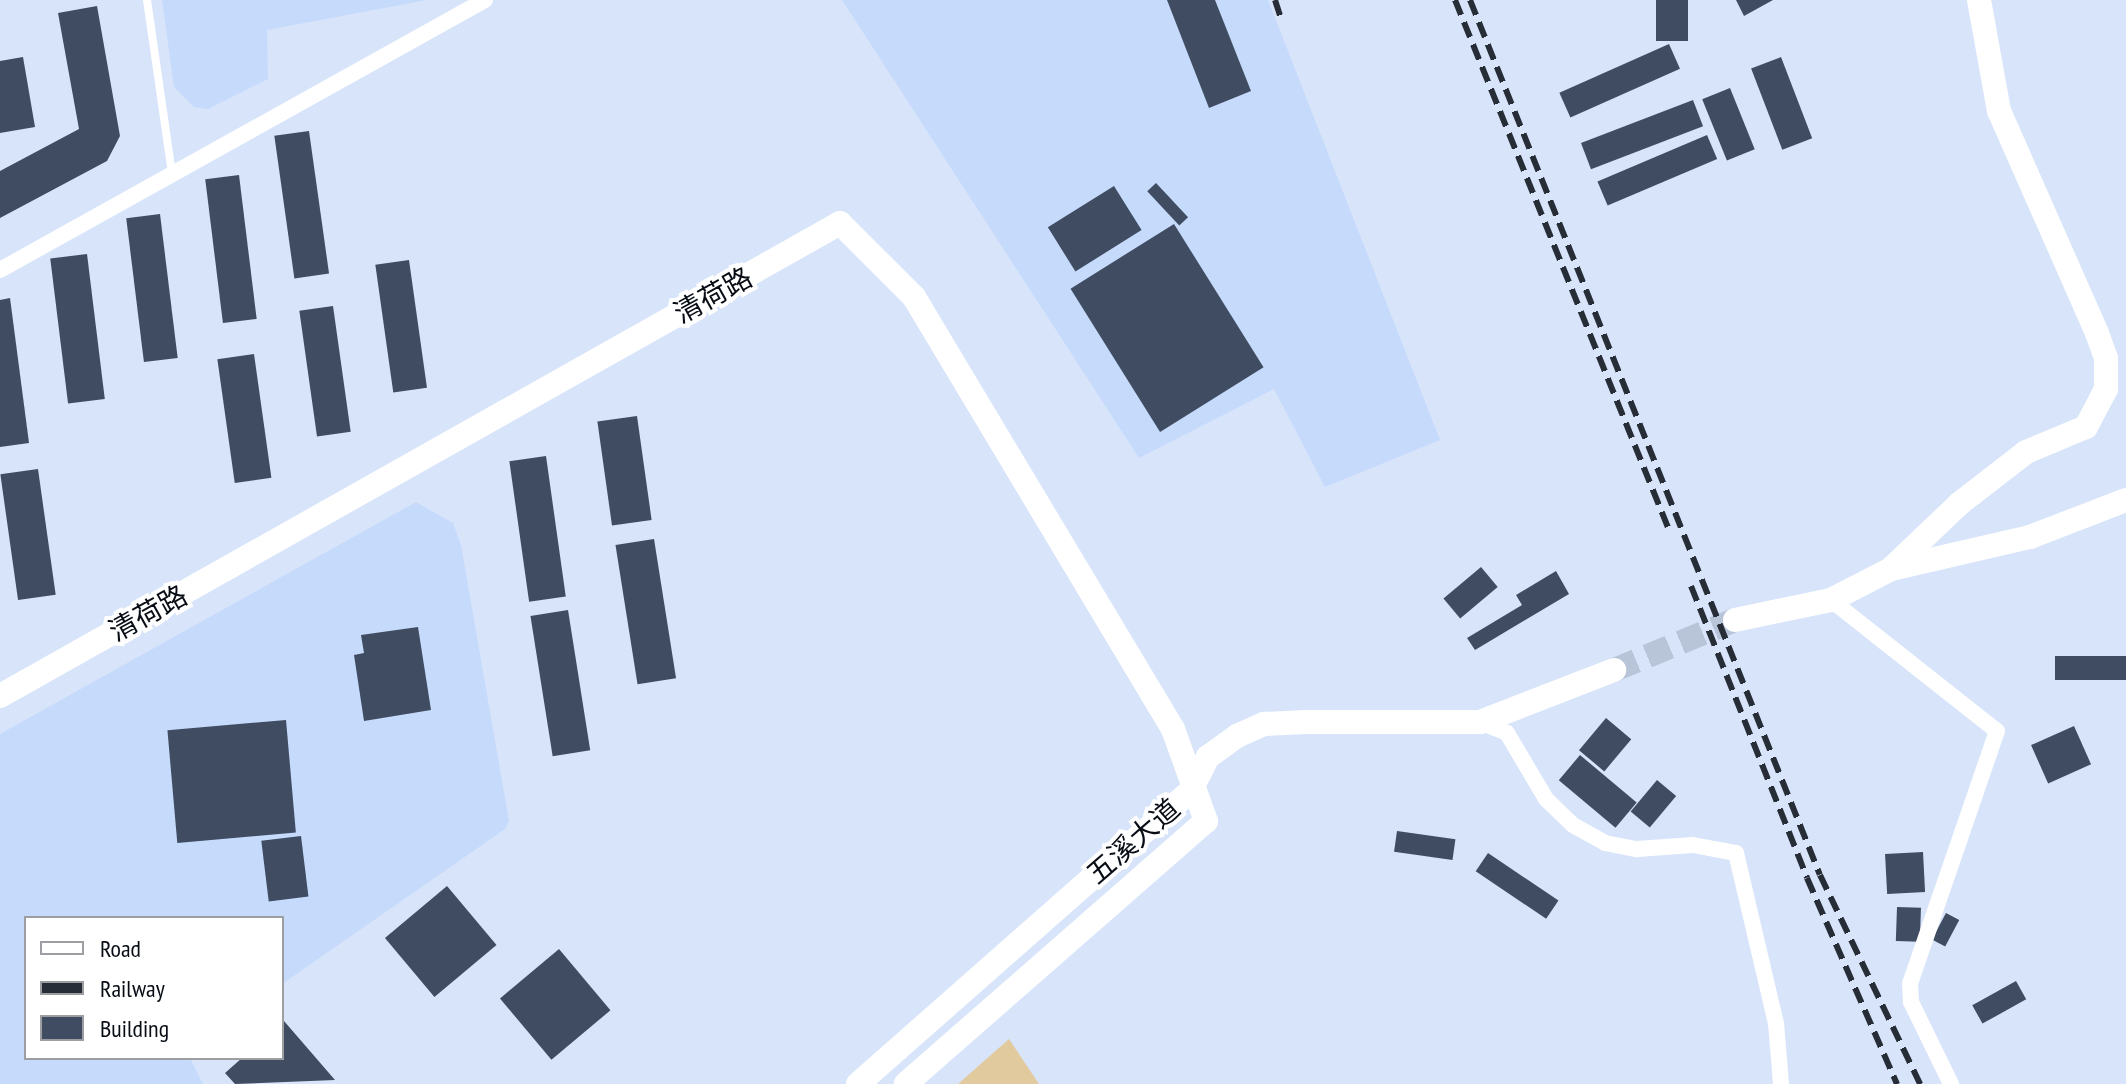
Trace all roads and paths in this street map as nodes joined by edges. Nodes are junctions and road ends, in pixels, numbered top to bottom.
1 (147, 0) edge
2 (485, 0) edge
3 (1979, 0) edge
4 (172, 175) junction
5 (0, 270) edge
6 (2126, 500) edge
7 (1891, 569) junction
8 (1831, 600) junction
9 (1735, 620) tunnel mouth
10 (1614, 670) tunnel mouth
11 (0, 696) edge
12 (1480, 722) junction
13 (1191, 790) junction
14 (858, 1084) edge
15 (906, 1084) edge
16 (1781, 1084) edge
17 (1951, 1084) edge

1 - 4 lane
2 - 4 street
3 - 7 street
4 - 5 street
6 - 7 street
7 - 8 street
8 - 9 street
8 - 17 street
10 - 12 street
11 - 13 street, 清荷路
12 - 13 street
12 - 16 street
13 - 14 street, 五溪大道
13 - 15 street, 五溪大道

